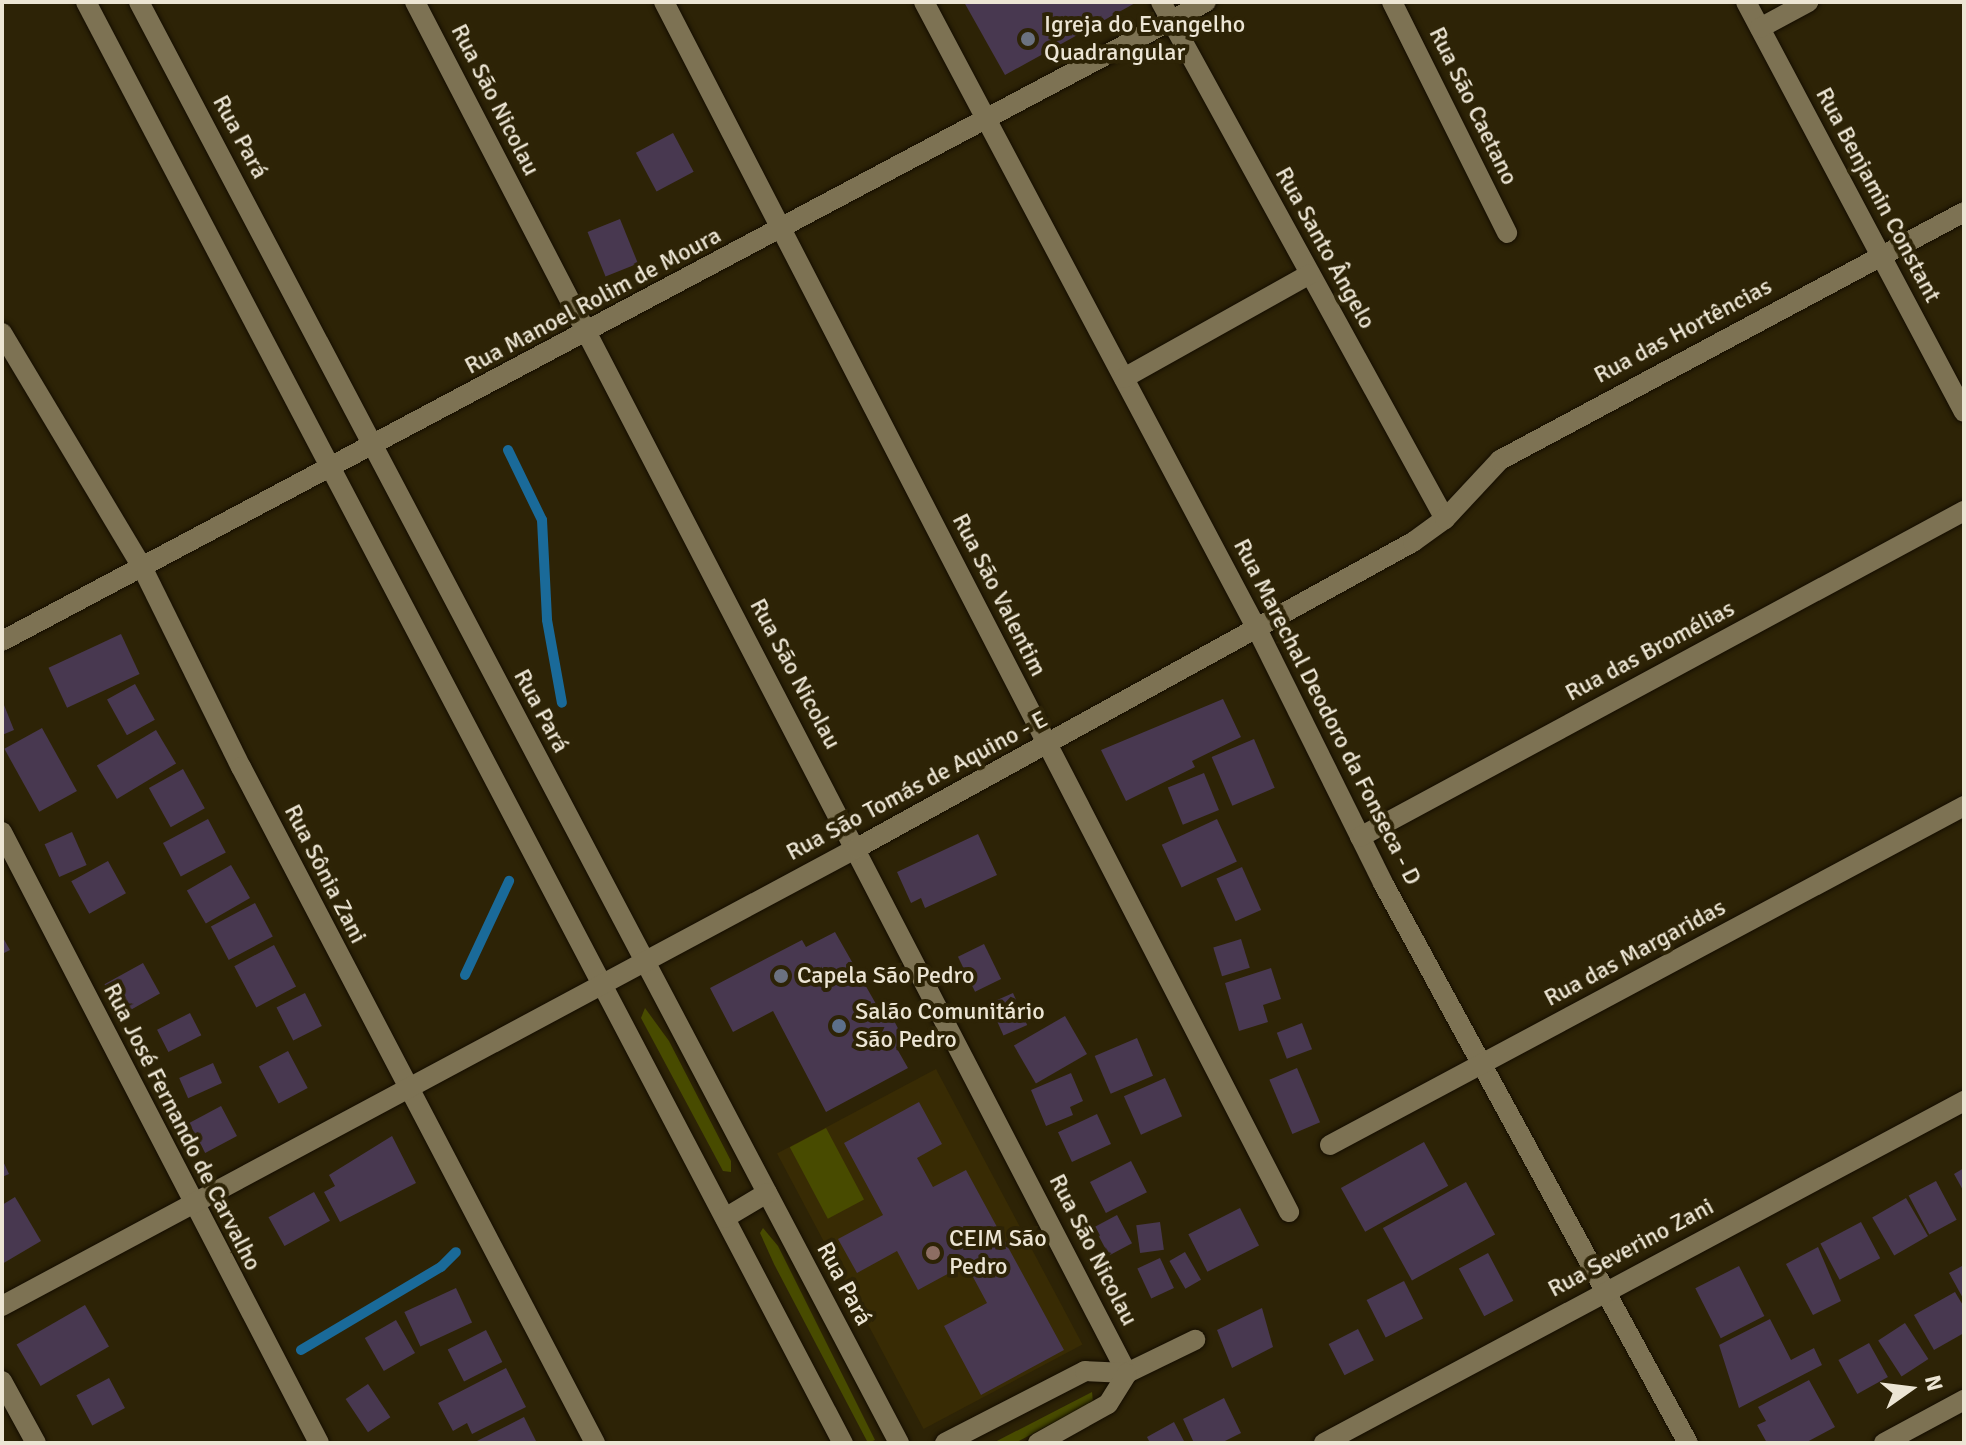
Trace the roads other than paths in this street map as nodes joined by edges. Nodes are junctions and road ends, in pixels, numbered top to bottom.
1 (86, 2) edge
2 (139, 2) edge
3 (415, 2) edge
4 (664, 2) edge
5 (924, 2) edge
6 (1161, 2) edge
7 (1206, 2) edge
8 (1392, 2) edge
9 (1746, 2) edge
10 (1808, 2) edge
11 (1171, 21) junction
12 (1760, 28) junction
13 (987, 119) junction
14 (1964, 212) edge
15 (781, 229) junction
16 (1507, 233) dead end
17 (1882, 256) junction
18 (1310, 274) junction
19 (2, 333) edge
20 (587, 333) junction
21 (1124, 378) junction
22 (1964, 412) edge
23 (373, 446) junction
24 (331, 468) junction
25 (1964, 511) edge
26 (1445, 519) junction
27 (142, 567) junction
28 (1257, 629) junction
29 (2, 641) edge
30 (1048, 745) junction
31 (1964, 806) edge
32 (2, 832) edge
33 (1360, 837) junction
34 (857, 848) junction
35 (644, 963) junction
36 (603, 985) junction
37 (1483, 1064) junction
38 (408, 1088) junction
39 (1964, 1101) edge
40 (1330, 1145) dead end
41 (767, 1193) junction
42 (191, 1205) junction
43 (1289, 1212) dead end
44 (725, 1218) junction
45 (1607, 1290) junction
46 (2, 1306) edge
47 (1195, 1340) dead end
48 (1127, 1373) junction
49 (2, 1381) edge
50 (1964, 1400) edge
51 (36, 1443) edge
52 (319, 1443) edge
53 (595, 1443) edge
54 (843, 1443) edge
55 (899, 1443) edge
56 (945, 1443) edge
57 (1038, 1443) edge
58 (1324, 1443) edge
59 (1688, 1443) edge
60 (1884, 1443) edge

1 - 24 street
2 - 23 street, Rua Pará
3 - 20 street, Rua São Nicolau
4 - 15 street, Rua São Valentim
5 - 13 street, Rua Marechal Deodoro da Fonseca - D
6 - 11 street, Rua Santo Ângelo
7 - 11 street, Rua Manoel Rolim de Moura
8 - 16 street, Rua São Caetano
9 - 12 street, Rua Benjamin Constant
10 - 12 street
11 - 13 street, Rua Manoel Rolim de Moura
11 - 18 street, Rua Santo Ângelo
12 - 17 street, Rua Benjamin Constant
13 - 15 street, Rua Manoel Rolim de Moura
13 - 21 street, Rua Marechal Deodoro da Fonseca - D
14 - 17 street, Rua das Hortências
15 - 20 street, Rua Manoel Rolim de Moura
15 - 30 street, Rua São Valentim
17 - 22 street, Rua Benjamin Constant
17 - 26 street, Rua das Hortências
18 - 21 street
18 - 26 street, Rua Santo Ângelo
19 - 27 street, Rua Sônia Zani
20 - 23 street, Rua Manoel Rolim de Moura
20 - 34 street, Rua São Nicolau
21 - 28 street, Rua Marechal Deodoro da Fonseca - D
23 - 24 street, Rua Manoel Rolim de Moura
23 - 35 street, Rua Pará
24 - 27 street, Rua Manoel Rolim de Moura
24 - 36 street
25 - 33 street, Rua das Bromélias
26 - 28 street, Rua São Tomás de Aquino - E
27 - 29 street, Rua Manoel Rolim de Moura
27 - 38 street, Rua Sônia Zani
28 - 30 street, Rua São Tomás de Aquino - E
28 - 33 street, Rua Marechal Deodoro da Fonseca - D
30 - 34 street, Rua São Tomás de Aquino - E
30 - 43 street, Rua São Valentim
31 - 37 street, Rua das Margaridas
32 - 42 street, Rua José Fernando de Carvalho
33 - 37 street, Rua Marechal Deodoro da Fonseca - D
34 - 35 street, Rua São Tomás de Aquino - E
34 - 48 street, Rua São Nicolau
35 - 36 street, Rua São Tomás de Aquino - E
35 - 41 street, Rua Pará
36 - 38 street, Rua São Tomás de Aquino - E
36 - 44 street
37 - 40 street, Rua das Margaridas
37 - 45 street, Rua Marechal Deodoro da Fonseca - D
38 - 42 street, Rua São Tomás de Aquino - E
38 - 53 street, Rua Sônia Zani
39 - 45 street, Rua Severino Zani
41 - 44 street
41 - 55 street, Rua Pará
42 - 46 street, Rua São Tomás de Aquino - E
42 - 52 street, Rua José Fernando de Carvalho
44 - 54 street
45 - 58 street, Rua Severino Zani
45 - 59 street, Rua Marechal Deodoro da Fonseca - D
47 - 48 street
48 - 56 street
48 - 57 street
49 - 51 street
50 - 60 street

